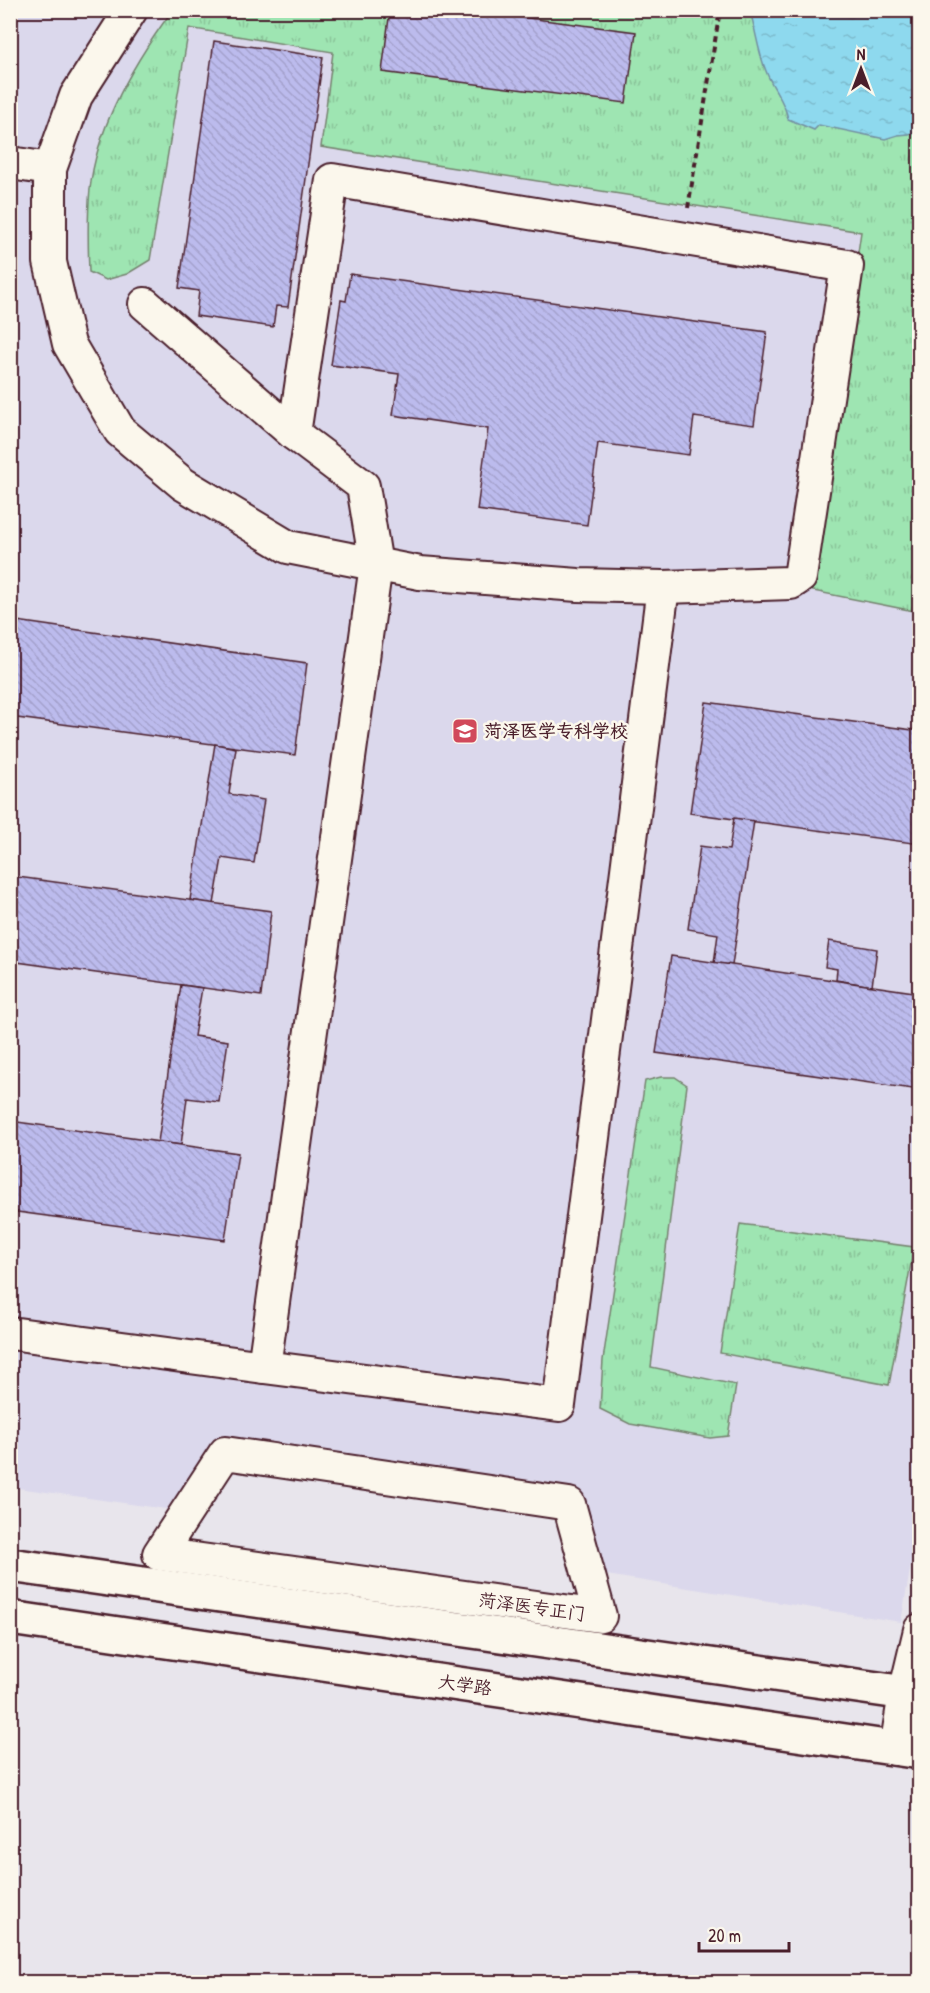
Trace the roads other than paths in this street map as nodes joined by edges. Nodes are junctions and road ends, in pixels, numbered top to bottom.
1 (131, 10) edge
2 (10, 163) edge
3 (50, 169) junction
4 (145, 304) dead end
5 (294, 434) junction
6 (376, 564) junction
7 (663, 587) junction
8 (10, 1333) edge
9 (264, 1367) junction
10 (225, 1453) joint
11 (10, 1565) edge
12 (10, 1618) edge
13 (920, 1630) edge
14 (912, 1694) edge
15 (908, 1750) edge

1 - 3 street
2 - 3 street
3 - 6 street
4 - 5 street
5 - 6 street
5 - 7 street
6 - 7 street
6 - 9 street
7 - 9 street
8 - 9 street
10 - 10 street, 菏泽医专正门
11 - 14 main road
12 - 15 main road, 大学路
13 - 14 street
14 - 15 street

